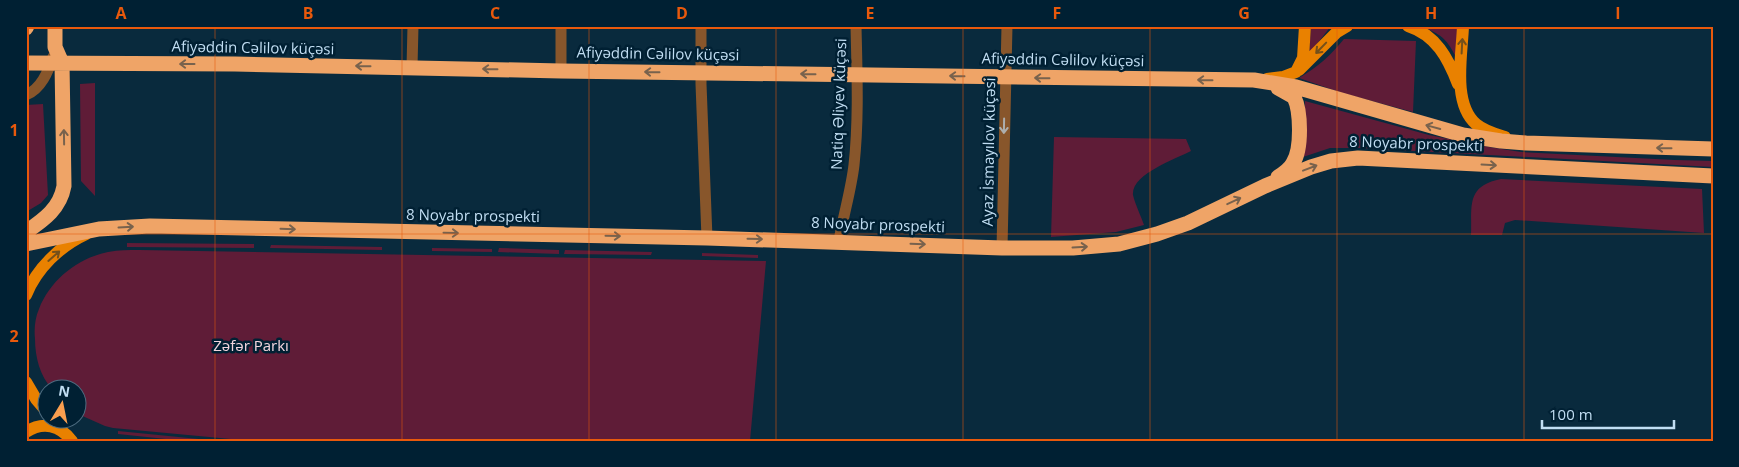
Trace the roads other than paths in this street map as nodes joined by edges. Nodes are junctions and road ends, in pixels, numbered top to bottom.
1 (55, 26) edge
2 (413, 26) edge
3 (561, 26) edge
4 (701, 26) edge
5 (856, 26) edge
6 (1007, 26) edge
7 (1305, 26) edge
8 (1347, 26) edge
9 (1408, 26) edge
10 (1463, 26) edge
11 (26, 63) edge
12 (57, 63) junction
13 (412, 67) junction
14 (561, 70) junction
15 (701, 72) junction
16 (1296, 72) junction
17 (857, 74) junction
18 (1005, 77) junction
19 (1254, 80) junction
20 (1460, 88) junction
21 (26, 95) edge
22 (1526, 143) junction
23 (1713, 149) edge
24 (1713, 176) edge
25 (1265, 186) junction
26 (99, 229) junction
27 (26, 232) edge
28 (707, 238) junction
29 (839, 241) junction
30 (26, 244) edge
31 (1002, 248) junction
32 (26, 295) edge
33 (26, 382) edge
34 (38, 401) edge
35 (26, 432) edge
36 (69, 437) edge
37 (78, 441) edge

1 - 12 highway
2 - 13 street
3 - 14 street
4 - 15 street
5 - 17 street, Natiq Əliyev küçəsi
6 - 18 street, Ayaz İsmayılov küçəsi
7 - 16 main road
8 -> 16 main road
9 - 20 main road
20 -> 10 main road
11 - 12 highway, Afiyəddin Cəlilov küçəsi
13 -> 12 highway, Afiyəddin Cəlilov küçəsi
12 - 21 street
27 -> 12 highway
14 -> 13 highway, Afiyəddin Cəlilov küçəsi
15 -> 14 highway, Afiyəddin Cəlilov küçəsi
17 -> 15 highway, Afiyəddin Cəlilov küçəsi
15 - 28 street
16 - 19 main road
18 -> 17 highway, Afiyəddin Cəlilov küçəsi
17 - 29 street, Natiq Əliyev küçəsi
19 -> 18 highway, Afiyəddin Cəlilov küçəsi
18 -> 31 street, Ayaz İsmayılov küçəsi
22 -> 19 highway, 8 Noyabr prospekti
19 - 25 highway
20 - 22 main road
23 -> 22 highway, 8 Noyabr prospekti
25 -> 24 highway, 8 Noyabr prospekti
31 -> 25 highway, 8 Noyabr prospekti
26 -> 28 highway, 8 Noyabr prospekti
26 - 30 highway, 8 Noyabr prospekti
32 -> 26 main road
28 -> 29 highway, 8 Noyabr prospekti
29 -> 31 highway, 8 Noyabr prospekti
33 - 34 main road
35 - 36 main road
36 - 37 main road

